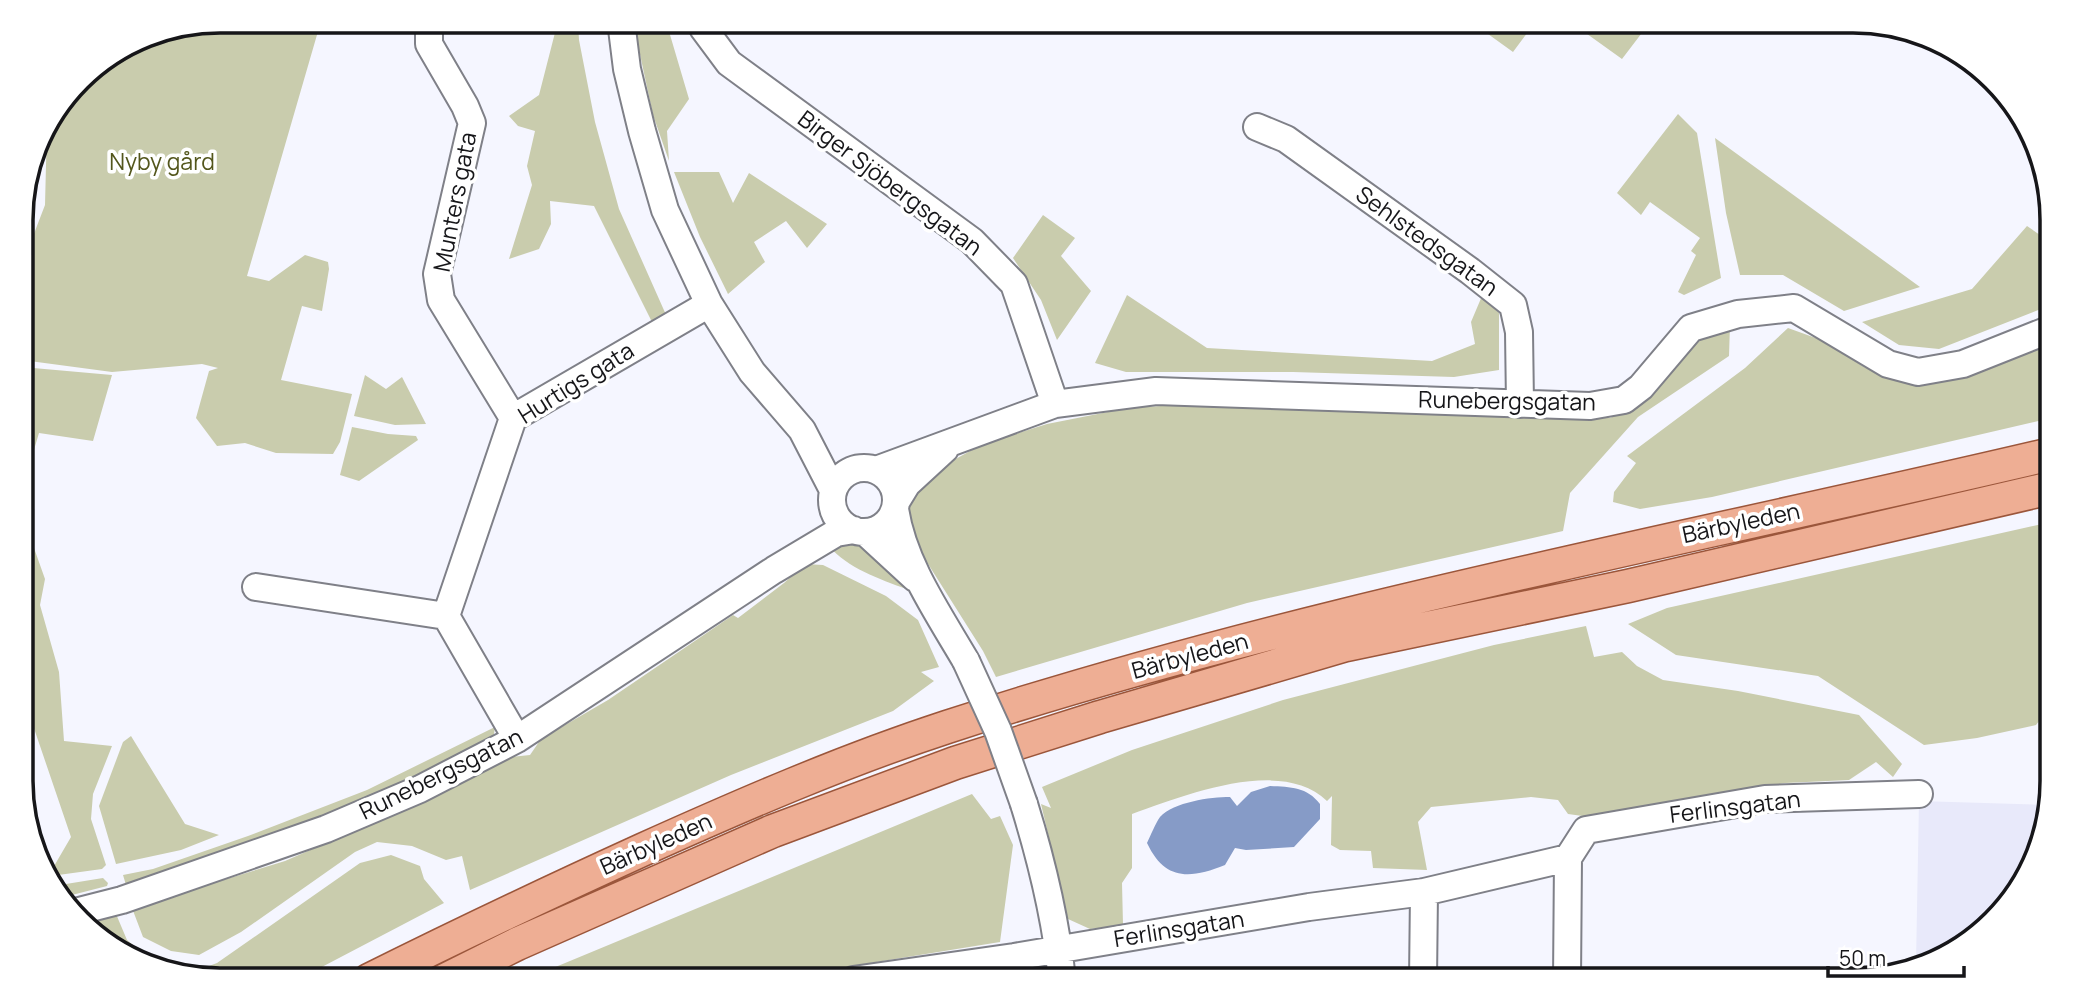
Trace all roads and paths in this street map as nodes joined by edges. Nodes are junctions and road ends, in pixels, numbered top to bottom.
1 (429, 33) edge
2 (622, 33) edge
3 (707, 33) edge
4 (1257, 127) dead end
5 (709, 304) junction
6 (2040, 334) edge
7 (1055, 404) junction
8 (1520, 404) junction
9 (513, 418) junction
10 (802, 430) junction
11 (954, 441) junction
12 (2040, 456) edge
13 (865, 470) junction
14 (2040, 491) edge
15 (833, 496) junction
16 (895, 505) junction
17 (860, 531) junction
18 (775, 569) junction
19 (922, 584) junction
20 (256, 587) dead end
21 (446, 616) junction
22 (517, 739) junction
23 (1919, 794) dead end
24 (1568, 858) junction
25 (1424, 892) junction
26 (85, 909) edge
27 (1059, 948) junction
28 (1061, 967) edge
29 (1423, 967) edge
30 (1567, 967) edge
31 (393, 968) edge
32 (469, 968) edge
33 (940, 968) edge

1 - 9 street, Munters gata
2 - 5 street
3 - 7 street, Birger Sjöbergsgatan
4 - 8 street, Sehlstedsgatan
5 - 9 street, Hurtigs gata
5 - 10 street
6 - 8 street, Runebergsgatan
7 - 8 street, Runebergsgatan
7 - 11 street, Runebergsgatan
9 - 21 street, Hurtigs gata
10 - 13 street
10 - 15 street
11 - 13 street, Runebergsgatan
11 - 16 street, Runebergsgatan
12 - 31 main road, Bärbyleden
13 - 15 street
13 - 16 street
14 - 32 main road, Bärbyleden
15 - 17 street
15 - 18 street, Runebergsgatan
16 - 17 street
16 - 19 street
17 - 18 street, Runebergsgatan
17 - 19 street
18 - 22 street, Runebergsgatan
19 - 27 street, bridge
20 - 21 street
21 - 22 street
22 - 26 street, Runebergsgatan
23 - 24 street, Ferlinsgatan
24 - 25 street, Ferlinsgatan
24 - 30 street
25 - 27 street, Ferlinsgatan
25 - 29 street
27 - 28 street
27 - 33 street, Ferlinsgatan

